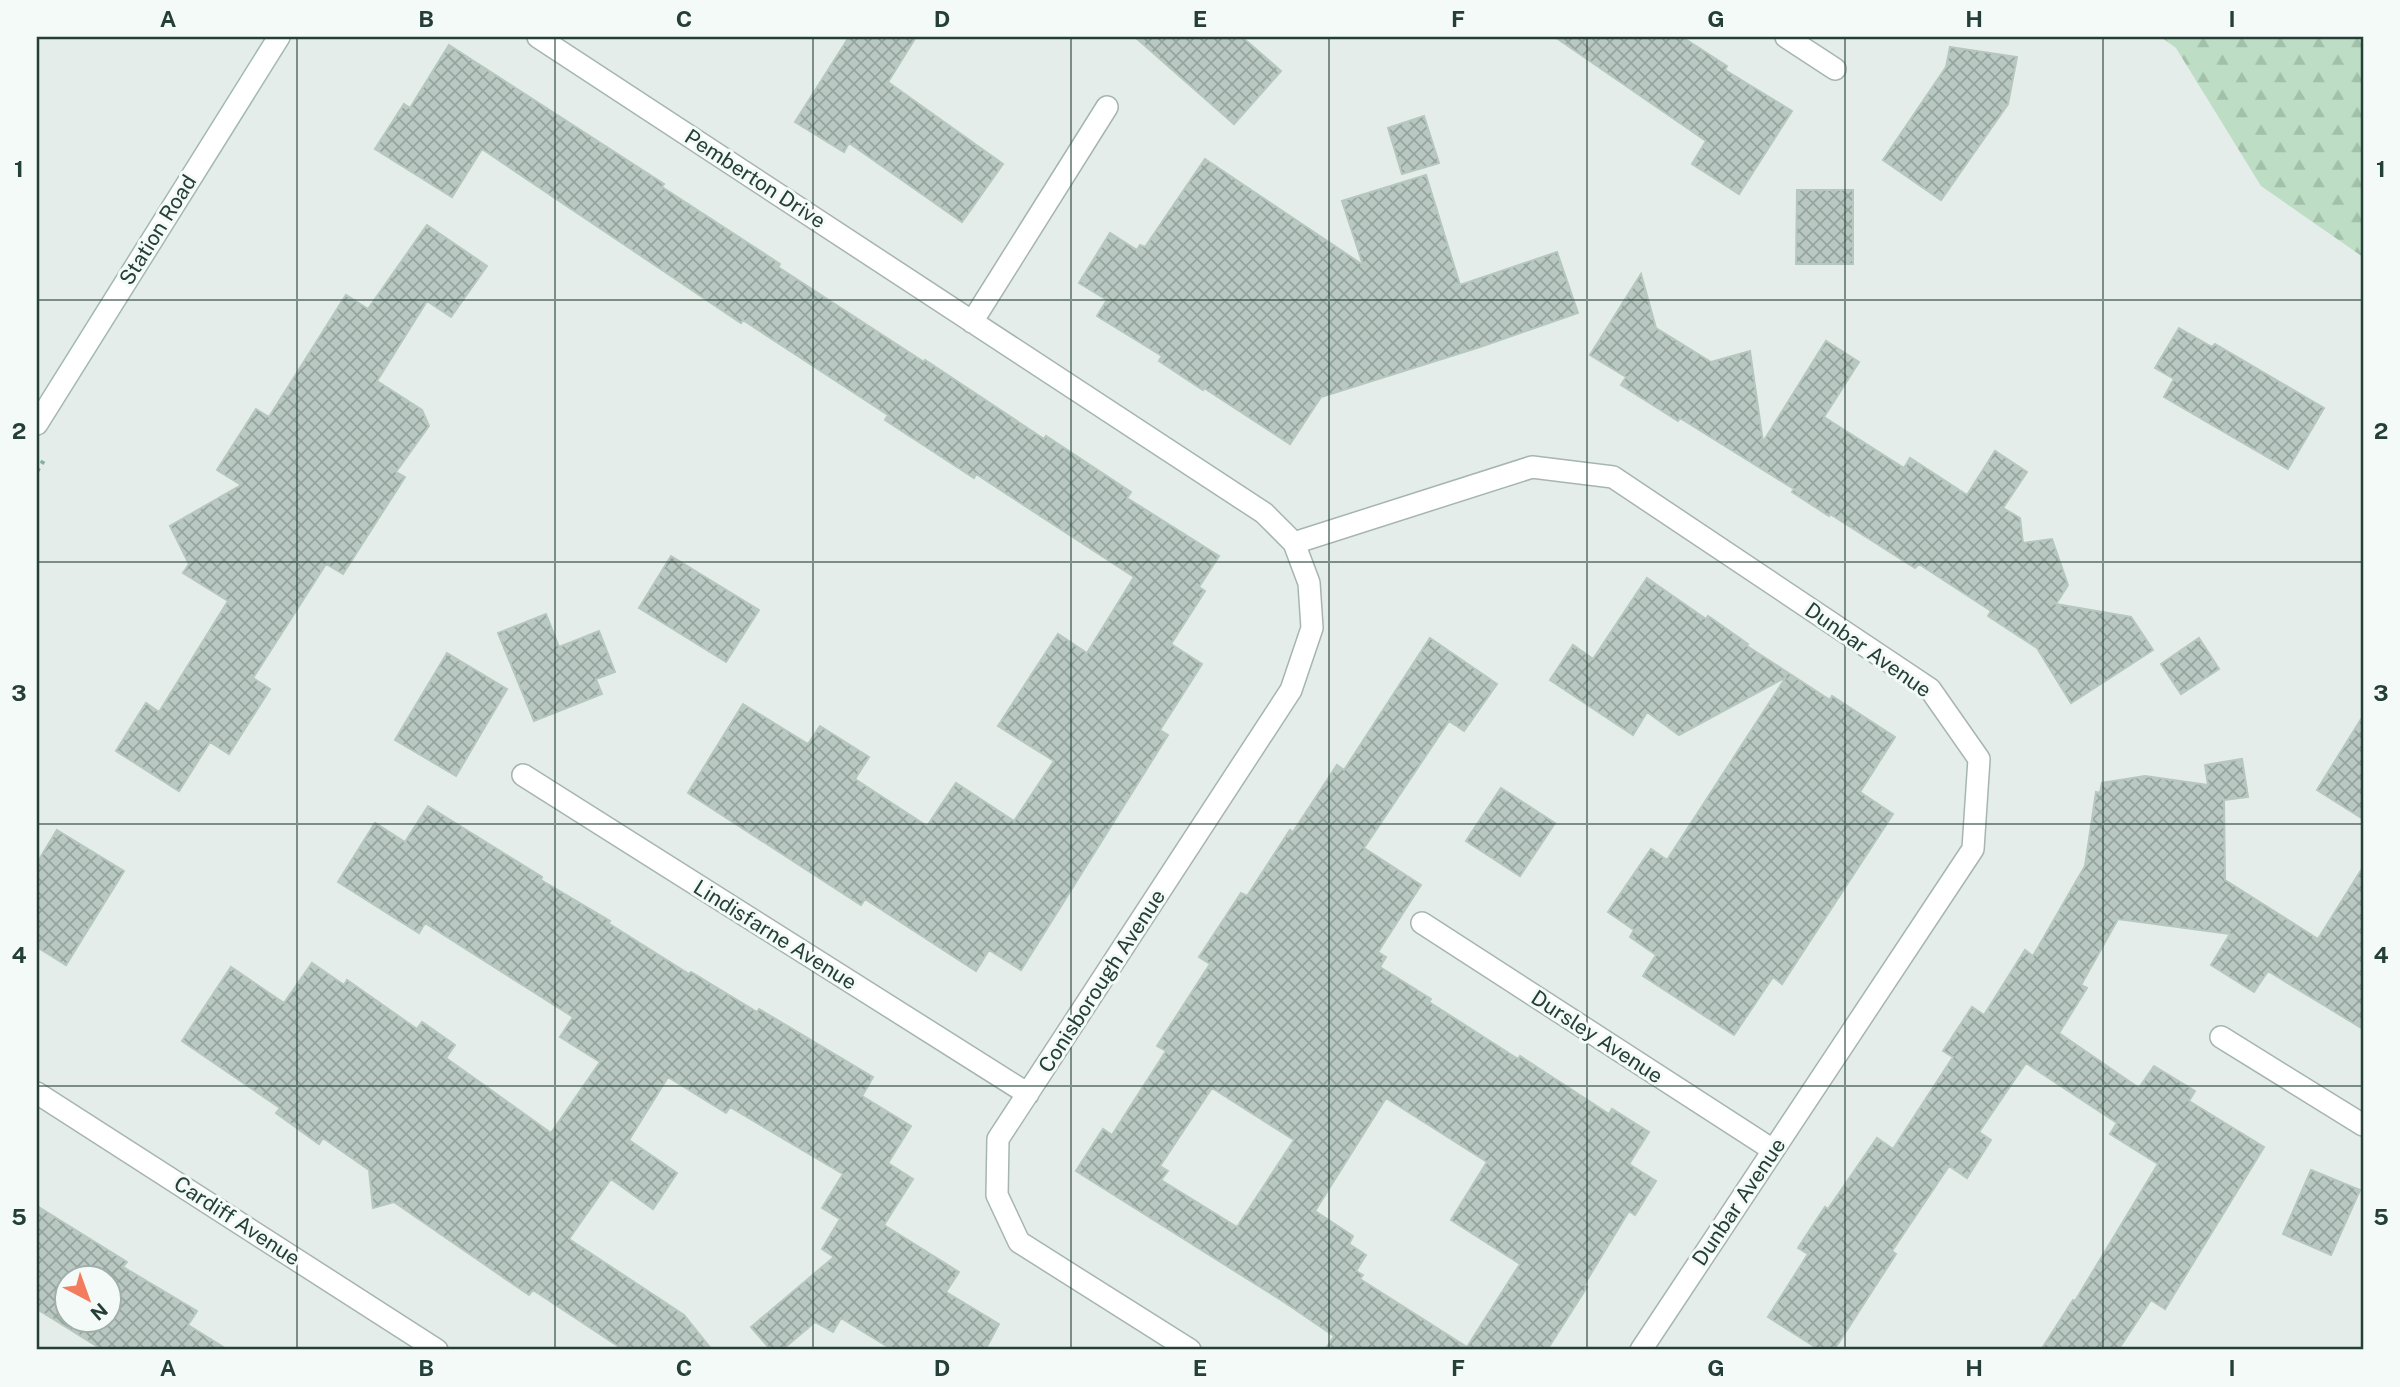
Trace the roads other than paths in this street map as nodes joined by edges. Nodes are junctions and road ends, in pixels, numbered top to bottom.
1 (279, 37) edge
2 (538, 37) edge
3 (1786, 37) edge
4 (1835, 69) dead end
5 (1107, 107) dead end
6 (972, 322) junction
7 (37, 424) edge
8 (1294, 543) junction
9 (523, 775) dead end
10 (1422, 923) dead end
11 (2221, 1037) dead end
12 (37, 1093) edge
13 (1028, 1094) junction
14 (2363, 1125) edge
15 (1773, 1150) junction
16 (437, 1350) edge
17 (1190, 1350) edge
18 (1641, 1350) edge

1 - 7 street, Station Road
2 - 6 street, Pemberton Drive
3 - 4 street
5 - 6 street
6 - 8 street, Pemberton Drive
8 - 13 street, Conisborough Avenue
8 - 15 street, Dunbar Avenue
9 - 13 street, Lindisfarne Avenue
10 - 15 street, Dursley Avenue
11 - 14 street
12 - 16 street, Cardiff Avenue
13 - 17 street, Conisborough Avenue
15 - 18 street, Dunbar Avenue

